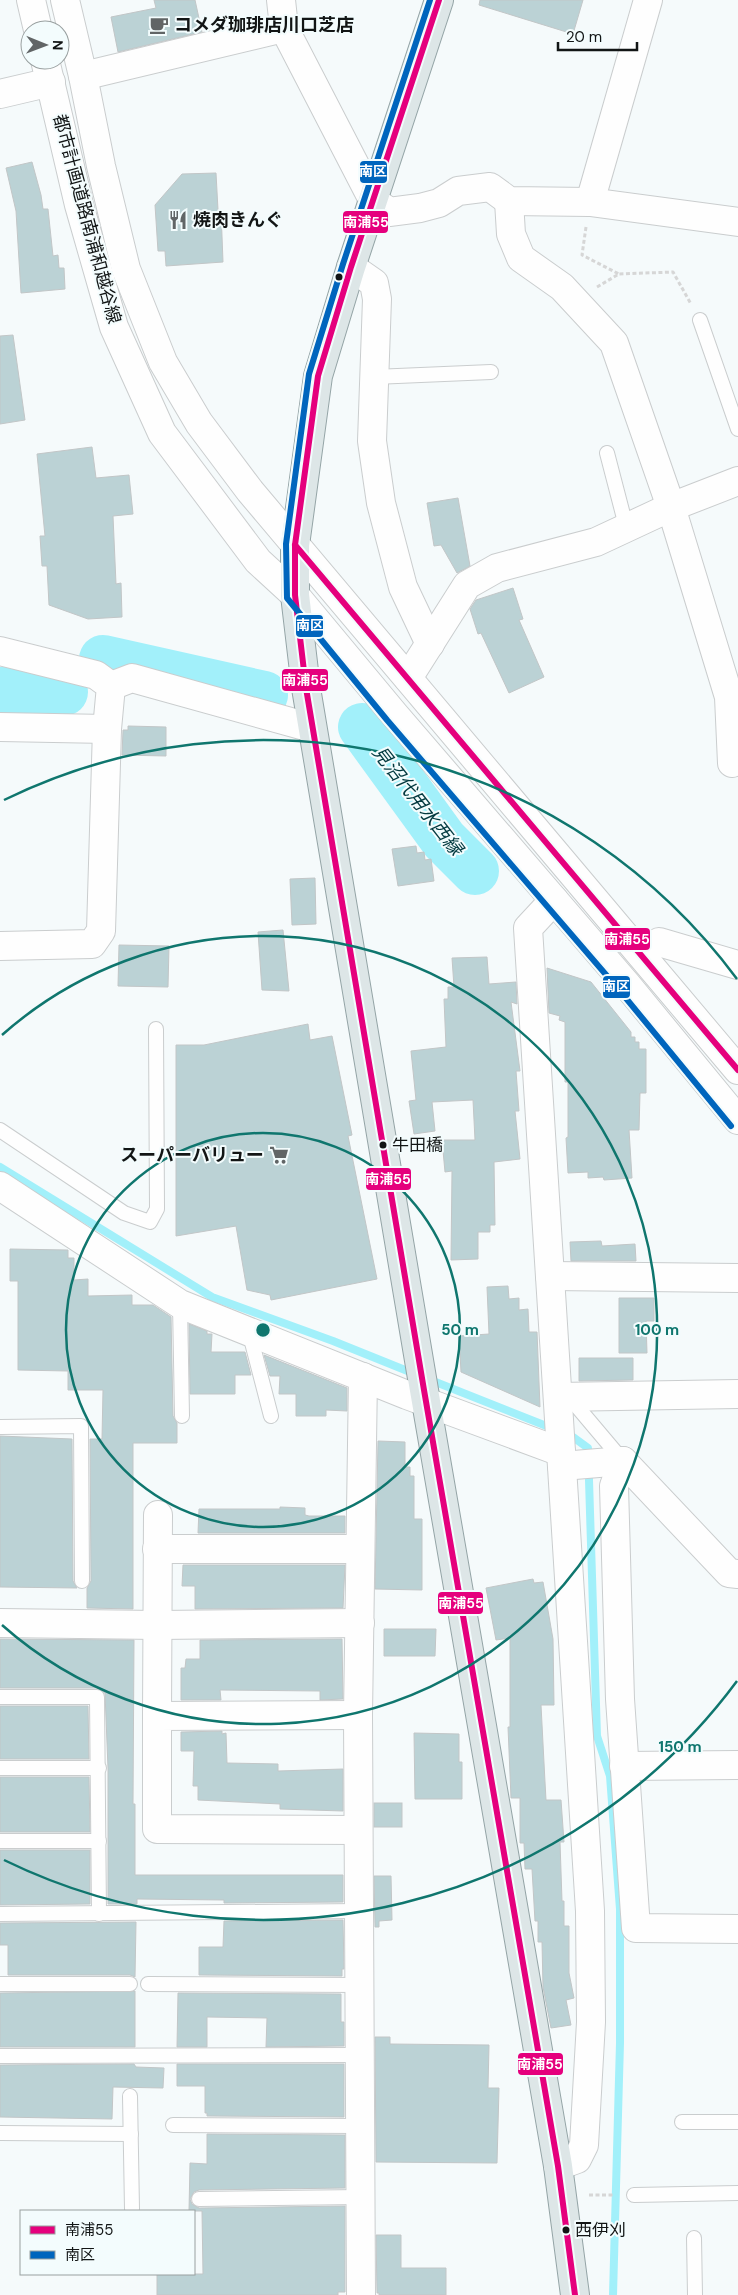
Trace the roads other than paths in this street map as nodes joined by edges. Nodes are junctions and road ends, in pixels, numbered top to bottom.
1 (31, 0) edge
2 (65, 0) edge
3 (281, 0) edge
4 (439, 0) edge
5 (648, 0) edge
6 (36, 20) edge
7 (284, 28) junction
8 (48, 71) edge
9 (83, 76) junction
10 (0, 94) edge
11 (373, 200) junction
12 (509, 201) junction
13 (590, 202) junction
14 (738, 222) edge
15 (350, 267) junction
16 (700, 320) road end
17 (491, 372) dead end
18 (374, 377) junction
19 (738, 429) edge
20 (607, 452) dead end
21 (738, 481) edge
22 (671, 507) junction
23 (626, 526) junction
24 (295, 545) junction
25 (295, 595) junction
26 (430, 644) junction
27 (0, 651) edge
28 (408, 678) junction
29 (111, 686) junction
30 (0, 727) edge
31 (312, 728) junction
32 (107, 729) junction
33 (732, 763) dead end
34 (554, 900) junction
35 (0, 946) edge
36 (641, 954) junction
37 (738, 965) edge
38 (156, 1029) dead end
39 (738, 1070) edge
40 (738, 1120) edge
41 (0, 1130) edge
42 (0, 1186) edge
43 (550, 1276) junction
44 (738, 1278) edge
45 (180, 1304) junction
46 (248, 1331) junction
47 (363, 1377) junction
48 (738, 1394) edge
49 (426, 1396) junction
50 (563, 1397) junction
51 (182, 1416) dead end
52 (272, 1416) dead end
53 (0, 1427) edge
54 (561, 1459) junction
55 (623, 1461) junction
56 (158, 1515) dead end
57 (157, 1549) junction
58 (360, 1549) junction
59 (738, 1574) edge
60 (82, 1582) dead end
61 (0, 1623) edge
62 (360, 1623) junction
63 (157, 1625) junction
64 (0, 1697) edge
65 (358, 1715) junction
66 (157, 1716) junction
67 (738, 1765) edge
68 (624, 1766) junction
69 (0, 1768) edge
70 (99, 1768) junction
71 (358, 1830) junction
72 (0, 1841) edge
73 (98, 1841) junction
74 (358, 1911) junction
75 (0, 1914) edge
76 (99, 1914) junction
77 (738, 1929) edge
78 (0, 1984) edge
79 (130, 1984) dead end
80 (148, 1984) dead end
81 (359, 1985) junction
82 (360, 2055) junction
83 (0, 2056) edge
84 (130, 2096) dead end
85 (682, 2122) dead end
86 (738, 2122) edge
87 (173, 2125) dead end
88 (360, 2126) junction
89 (0, 2133) edge
90 (130, 2134) junction
91 (558, 2166) junction
92 (738, 2193) edge
93 (634, 2195) road end
94 (361, 2197) junction
95 (199, 2199) dead end
96 (132, 2209) dead end
97 (694, 2238) dead end
98 (362, 2295) edge
99 (575, 2295) edge
100 (695, 2295) edge

1 - 6 street
2 - 9 street, 都市計画道路南浦和越谷線
3 - 7 street
4 - 11 main road
5 - 13 street
7 - 9 street
7 - 11 street
8 - 10 street
8 - 25 street, 都市計画道路南浦和越谷線
9 - 24 street, 都市計画道路南浦和越谷線
11 - 12 street
11 - 15 main road
12 - 13 street
12 - 22 street
13 - 14 street
15 - 18 street
15 - 24 main road
16 - 19 lane
17 - 18 lane
18 - 26 street
20 - 23 lane
21 - 22 street
22 - 23 street
22 - 33 street
23 - 26 street
24 - 25 main road
24 - 28 street, 都市計画道路南浦和越谷線
25 - 31 main road
25 - 34 street, 都市計画道路南浦和越谷線
26 - 28 street
27 - 29 street
28 - 36 street, 都市計画道路南浦和越谷線
29 - 31 street
29 - 32 street
30 - 32 street
31 - 49 main road
32 - 35 street
34 - 40 street, 都市計画道路南浦和越谷線
34 - 43 street
36 - 37 street
36 - 39 street, 都市計画道路南浦和越谷線
38 - 41 lane
42 - 45 street
43 - 44 street
43 - 50 street
45 - 46 street
45 - 51 lane
46 - 47 street
46 - 52 lane
47 - 49 street
47 - 58 street
48 - 50 street
49 - 54 street
49 - 91 main road
50 - 54 street
50 - 55 lane
53 - 60 lane
54 - 55 street
54 - 91 street
55 - 59 street
55 - 68 street
56 - 57 street
57 - 58 street
57 - 63 street
58 - 62 street
61 - 63 street
62 - 63 street
62 - 65 street
63 - 66 street
64 - 70 lane
65 - 66 street
65 - 71 street
66 - 71 street
67 - 68 street
68 - 77 street
69 - 70 lane
70 - 73 lane
71 - 74 street
72 - 73 lane
73 - 76 lane
74 - 76 lane
74 - 81 street
75 - 76 lane
78 - 79 lane
80 - 81 lane
81 - 82 street
82 - 83 lane
82 - 88 street
84 - 90 lane
85 - 86 lane
87 - 88 lane
88 - 94 street
89 - 90 lane
90 - 96 lane
91 - 99 main road
92 - 93 lane
94 - 95 lane
94 - 98 street
97 - 100 lane

